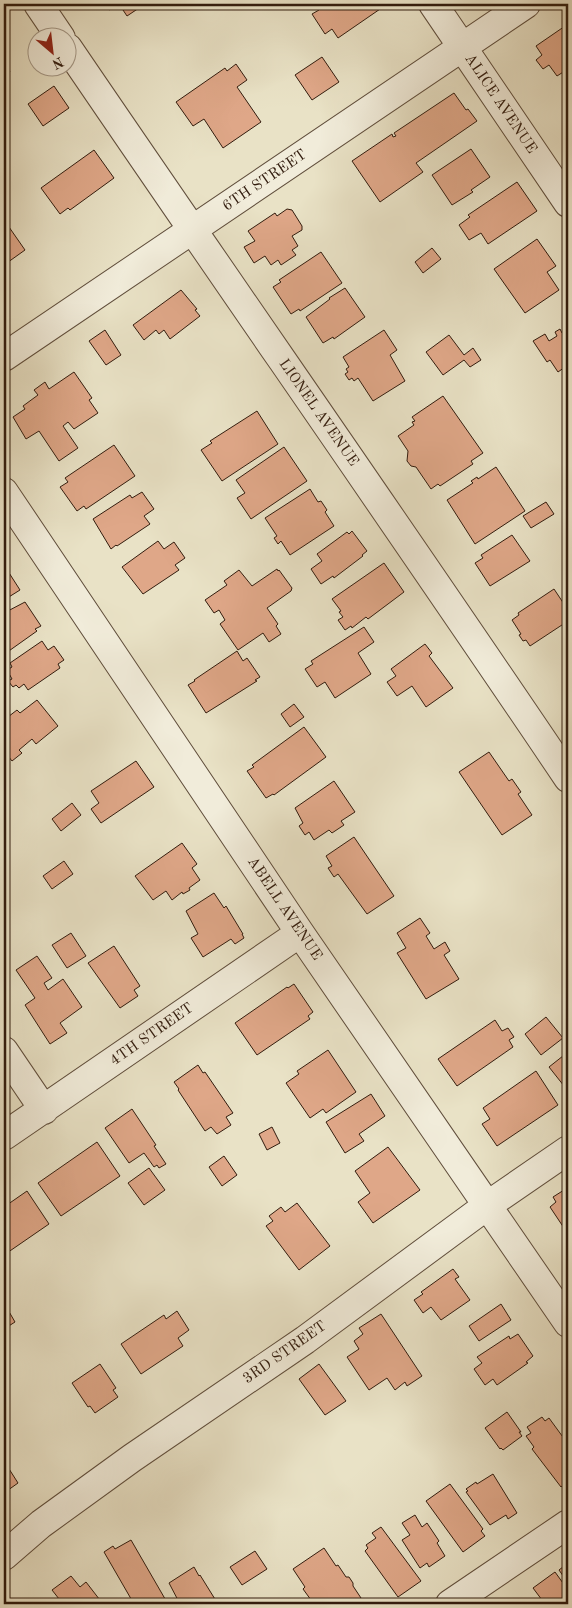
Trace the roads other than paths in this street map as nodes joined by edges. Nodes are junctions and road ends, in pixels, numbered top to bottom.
1 (38, 4) edge
2 (433, 4) edge
3 (526, 4) edge
4 (54, 28) edge
5 (462, 47) junction
6 (78, 63) edge
7 (568, 203) edge
8 (192, 230) junction
9 (4, 357) edge
10 (4, 492) edge
11 (568, 778) edge
12 (300, 933) junction
13 (4, 1051) edge
14 (44, 1110) junction
15 (4, 1136) edge
16 (568, 1150) edge
17 (488, 1204) junction
18 (568, 1323) edge
19 (568, 1524) edge
20 (4, 1556) edge
21 (450, 1604) edge

1 - 4 street
2 - 5 street, ALICE AVENUE
3 - 5 street, 6TH STREET
5 - 7 street, ALICE AVENUE
5 - 8 street, 6TH STREET
6 - 8 street, LIONEL AVENUE
8 - 9 street, 6TH STREET
8 - 11 street, LIONEL AVENUE
10 - 12 street, ABELL AVENUE
12 - 14 street, 4TH STREET
12 - 17 street, ABELL AVENUE
13 - 14 street
14 - 15 street, 4TH STREET
16 - 17 street, 3RD STREET
17 - 18 street, ABELL AVENUE
17 - 20 street, 3RD STREET
19 - 21 street

